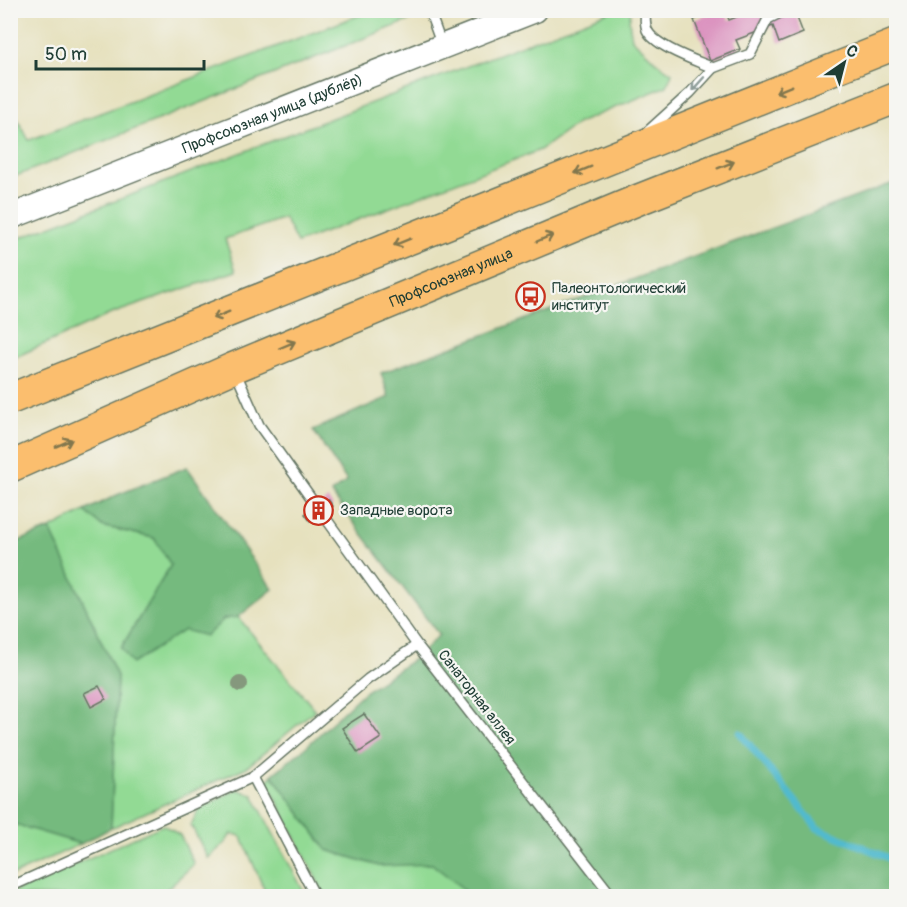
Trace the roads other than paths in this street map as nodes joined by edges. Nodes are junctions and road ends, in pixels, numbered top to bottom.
1 (429, 10) edge
2 (535, 10) edge
3 (646, 10) edge
4 (786, 10) edge
5 (897, 44) edge
6 (442, 46) junction
7 (713, 68) junction
8 (897, 98) edge
9 (621, 155) junction
10 (10, 217) edge
11 (233, 368) junction
12 (10, 399) edge
13 (10, 467) edge
14 (417, 645) junction
15 (253, 777) junction
16 (10, 887) edge
17 (315, 897) edge
18 (612, 897) edge

1 - 6 lane
2 - 6 street, Профсоюзная улица (дублёр)
3 - 7 lane
4 - 7 lane
5 -> 9 main road
6 - 10 street, Профсоюзная улица (дублёр)
7 -> 9 lane
11 -> 8 main road, Профсоюзная улица
9 -> 12 main road
13 -> 11 main road, Профсоюзная улица
11 - 14 lane, Санаторная аллея
14 - 15 lane
14 - 18 lane, Санаторная аллея
15 - 16 lane
15 - 17 lane

